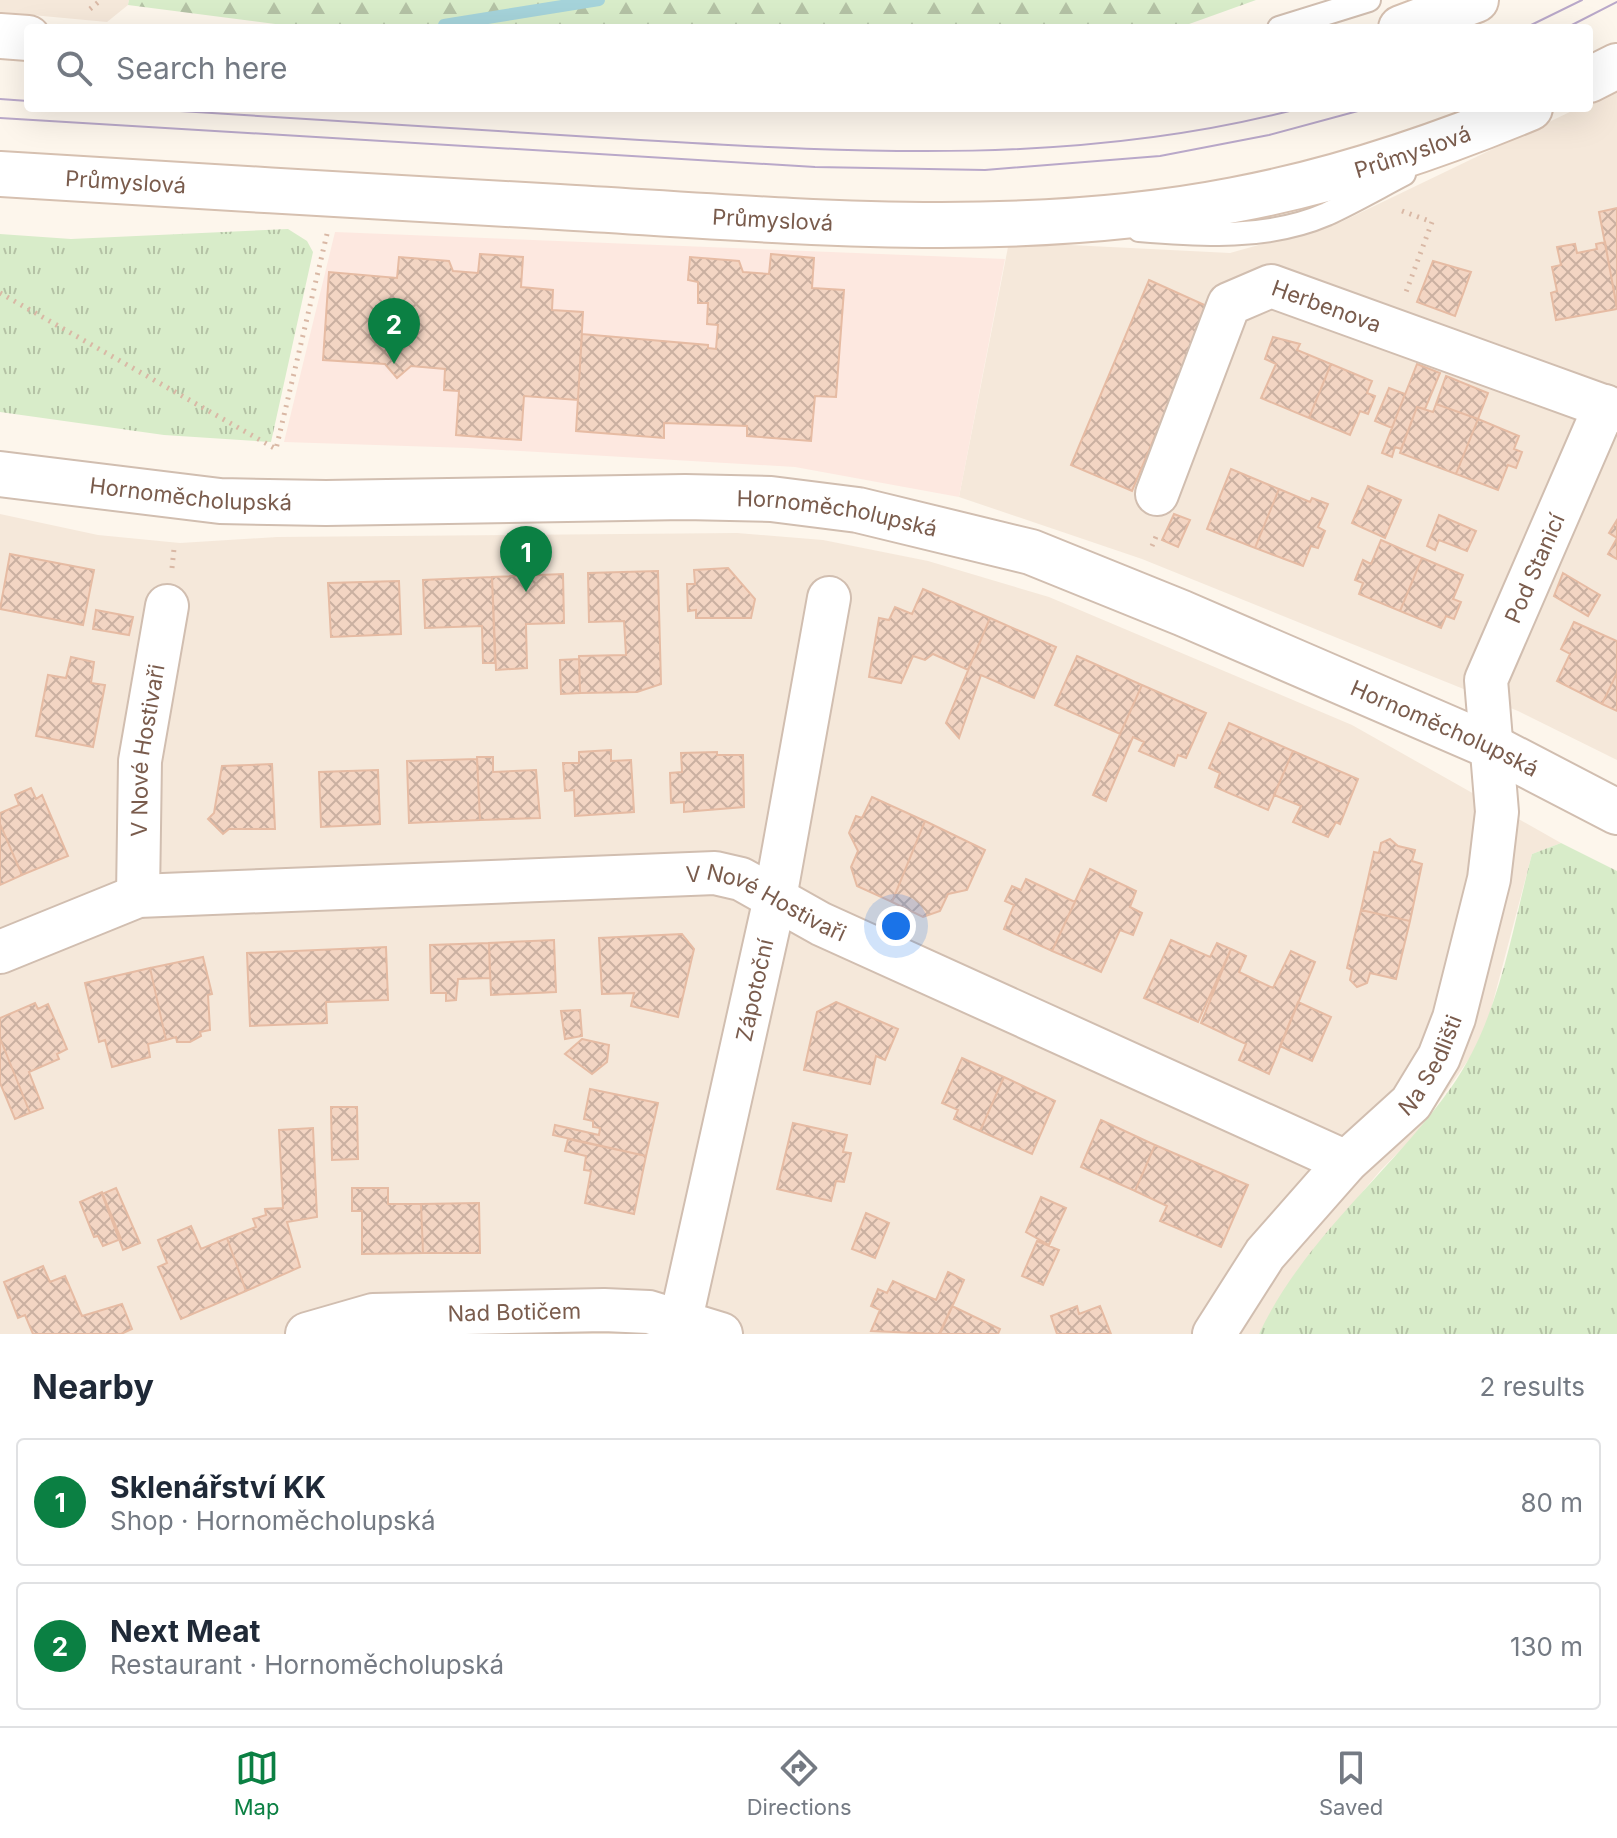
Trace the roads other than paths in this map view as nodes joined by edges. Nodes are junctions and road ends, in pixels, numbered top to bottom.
1 (1369, 0) edge
2 (1476, 0) edge
3 (1292, 24) edge
4 (1412, 24) edge
5 (0, 36) edge
6 (24, 38) edge
7 (1617, 66) edge
8 (1593, 78) edge
9 (1520, 112) edge
10 (0, 174) edge
11 (67, 178) junction
12 (0, 189) edge
13 (1613, 407) edge
14 (0, 474) edge
15 (1157, 494) dead end
16 (829, 598) dead end
17 (167, 606) dead end
18 (1492, 747) junction
19 (1617, 812) edge
20 (138, 896) junction
21 (775, 898) junction
22 (0, 952) edge
23 (1346, 1162) junction
24 (681, 1326) edge
25 (1221, 1330) edge
26 (307, 1334) edge
27 (721, 1334) edge

1 - 3 lane
2 - 4 street
5 - 6 street
7 - 8 street
9 - 11 street, Průmyslová
10 - 11 street, Průmyslová
11 - 12 street
13 - 15 street, Herbenova
13 - 18 street, Pod Stanicí
14 - 18 street, Hornoměcholupská
16 - 21 street, Zápotoční
17 - 20 street, V Nové Hostivaři
18 - 19 street, Hornoměcholupská
18 - 23 street, Na Sedlišti
20 - 21 street, V Nové Hostivaři
20 - 22 street, V Nové Hostivaři
21 - 23 street, V Nové Hostivaři
21 - 24 street, Zápotoční
23 - 25 street, Na Sedlišti
24 - 26 street, Nad Botičem
24 - 27 street, Nad Botičem

